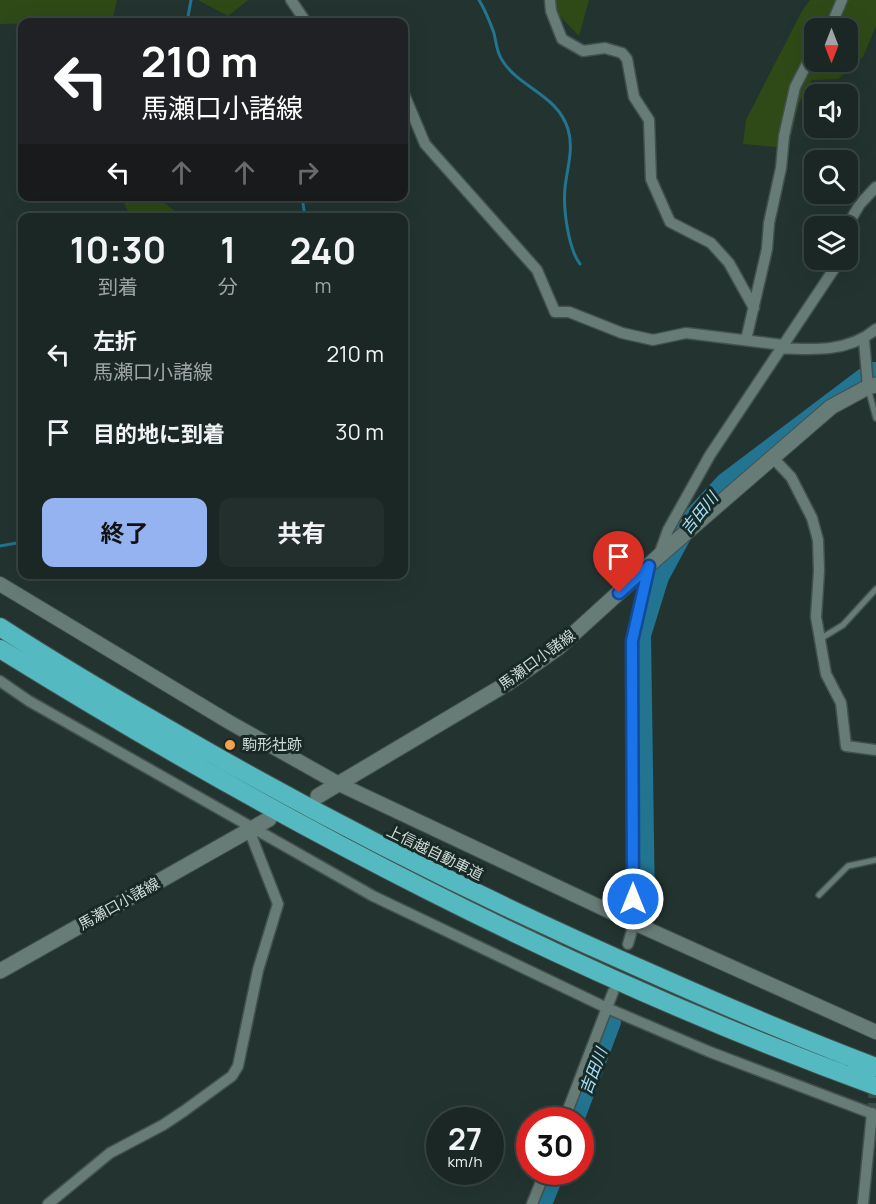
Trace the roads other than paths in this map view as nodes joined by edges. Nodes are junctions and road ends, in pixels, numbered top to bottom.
1 (291, 0) edge
2 (550, 0) edge
3 (842, 0) edge
4 (303, 18) edge
5 (834, 18) edge
6 (804, 69) edge
7 (408, 104) edge
8 (876, 187) edge
9 (853, 216) edge
10 (834, 270) edge
11 (754, 308) junction
12 (876, 329) edge
13 (746, 340) junction
14 (864, 340) junction
15 (782, 347) junction
16 (872, 386) edge
17 (876, 418) edge
18 (773, 458) junction
19 (654, 561) junction
20 (0, 584) edge
21 (876, 589) edge
22 (0, 627) edge
23 (820, 639) junction
24 (0, 650) edge
25 (0, 681) edge
26 (876, 750) edge
27 (339, 784) junction
28 (318, 796) dead end
29 (269, 819) dead end
30 (252, 829) junction
31 (876, 860) edge
32 (819, 895) dead end
33 (634, 923) junction
34 (628, 944) dead end
35 (0, 971) edge
36 (613, 992) dead end
37 (606, 1008) junction
38 (876, 1032) edge
39 (876, 1067) edge
40 (876, 1086) edge
41 (569, 1107) edge
42 (874, 1114) edge
43 (540, 1185) edge
44 (48, 1204) edge
45 (532, 1204) edge
46 (863, 1204) edge

1 - 4 street
2 - 11 street
3 - 5 street
6 - 11 street
7 - 13 street
8 - 9 street
10 - 15 street
11 - 13 street
12 - 14 street
13 - 15 street
14 - 15 street
14 - 16 street
15 - 19 street
16 - 17 lane
16 - 18 main road, 馬瀬口小諸線
18 - 19 main road, 馬瀬口小諸線
18 - 23 street
19 - 27 main road, 馬瀬口小諸線
19 - 33 street
20 - 27 street
21 - 23 lane
22 - 39 highway, 上信越自動車道
23 - 26 street
24 - 40 highway
25 - 30 street
27 - 28 main road, 馬瀬口小諸線
27 - 33 street
29 - 30 main road, 馬瀬口小諸線
30 - 35 main road, 馬瀬口小諸線
30 - 37 street
30 - 44 street
31 - 32 lane
33 - 34 street
33 - 38 street
36 - 37 street
37 - 41 street
37 - 42 street
42 - 46 street
43 - 45 street

